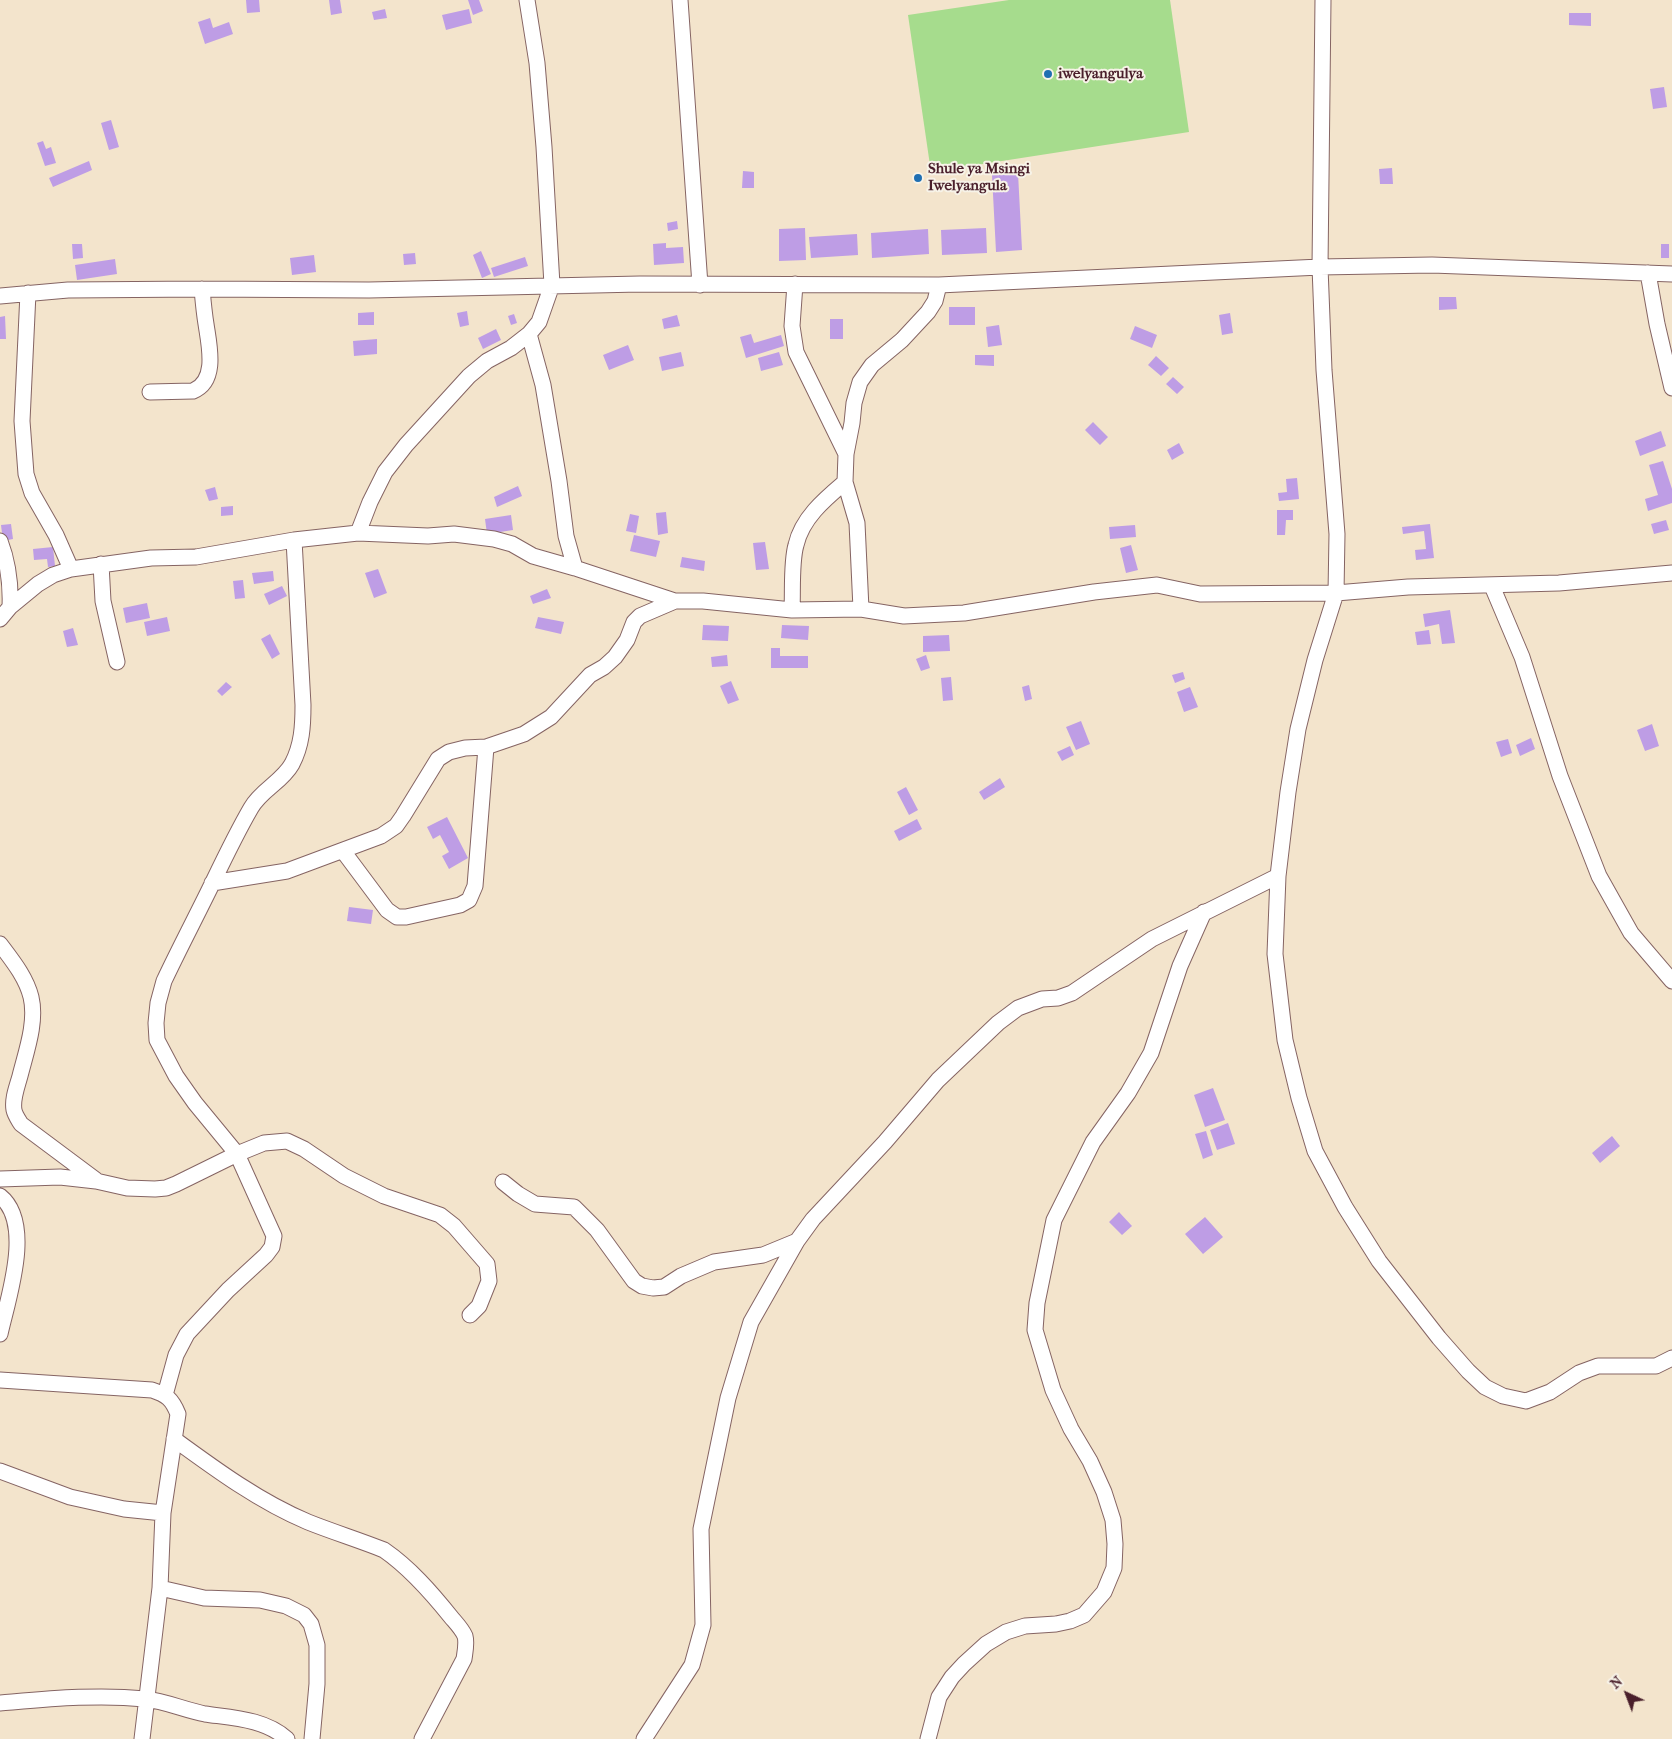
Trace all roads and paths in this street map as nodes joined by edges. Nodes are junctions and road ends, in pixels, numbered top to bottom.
1 (527, 0) edge
2 (680, 0) edge
3 (1323, 0) edge
4 (1320, 266) junction
5 (1648, 273) junction
6 (1672, 274) edge
7 (700, 284) junction
8 (795, 284) junction
9 (552, 285) junction
10 (939, 285) junction
11 (202, 289) junction
12 (28, 293) junction
13 (0, 296) edge
14 (529, 334) junction
15 (1672, 388) edge
16 (150, 392) dead end
17 (846, 454) junction
18 (845, 482) junction
19 (358, 533) junction
20 (294, 540) junction
21 (0, 541) edge
22 (101, 564) junction
23 (71, 568) junction
24 (575, 568) junction
25 (1672, 573) edge
26 (1492, 586) junction
27 (1336, 593) junction
28 (675, 601) junction
29 (10, 607) junction
30 (861, 609) junction
31 (792, 610) junction
32 (0, 619) edge
33 (117, 662) dead end
34 (486, 747) junction
35 (342, 851) junction
36 (1278, 876) junction
37 (212, 883) junction
38 (1204, 912) junction
39 (0, 944) edge
40 (1672, 981) edge
41 (236, 1154) junction
42 (0, 1179) edge
43 (96, 1181) junction
44 (503, 1182) dead end
45 (0, 1196) edge
46 (798, 1241) junction
47 (470, 1315) dead end
48 (0, 1334) edge
49 (1672, 1358) edge
50 (0, 1380) edge
51 (165, 1395) junction
52 (174, 1439) junction
53 (0, 1471) edge
54 (163, 1513) junction
55 (160, 1588) junction
56 (147, 1699) junction
57 (0, 1703) edge
58 (142, 1739) edge
59 (287, 1739) edge
60 (312, 1739) edge
61 (422, 1739) edge
62 (644, 1739) edge
63 (928, 1739) edge

1 - 9 street
2 - 7 street
3 - 4 street
4 - 5 street
4 - 10 street
4 - 27 street
5 - 6 street
5 - 15 street
7 - 8 street
7 - 9 street
8 - 10 street
8 - 17 street
9 - 11 street
9 - 14 street
10 - 17 street
11 - 12 street
11 - 16 street
12 - 13 street
12 - 23 street
14 - 19 street
14 - 24 street
17 - 18 street
18 - 30 street
18 - 31 street
19 - 20 street
19 - 24 street
20 - 22 street
20 - 37 street
21 - 29 street
22 - 23 street
22 - 33 street
23 - 29 street
24 - 28 street
25 - 26 street
26 - 27 street
26 - 40 street
27 - 30 street
27 - 36 street
28 - 31 street
28 - 34 street
29 - 32 street
30 - 31 street
34 - 35 street
34 - 35 street
35 - 37 street
36 - 38 street
36 - 49 street
37 - 41 street
38 - 46 street
38 - 63 street
39 - 43 street
41 - 43 street
41 - 47 street
41 - 51 street
42 - 43 street
44 - 46 street
45 - 48 street
46 - 62 street
50 - 51 street
51 - 52 street
52 - 54 street
52 - 61 street
53 - 54 street
54 - 55 street
55 - 56 street
55 - 60 street
56 - 57 street
56 - 58 street
56 - 59 street

